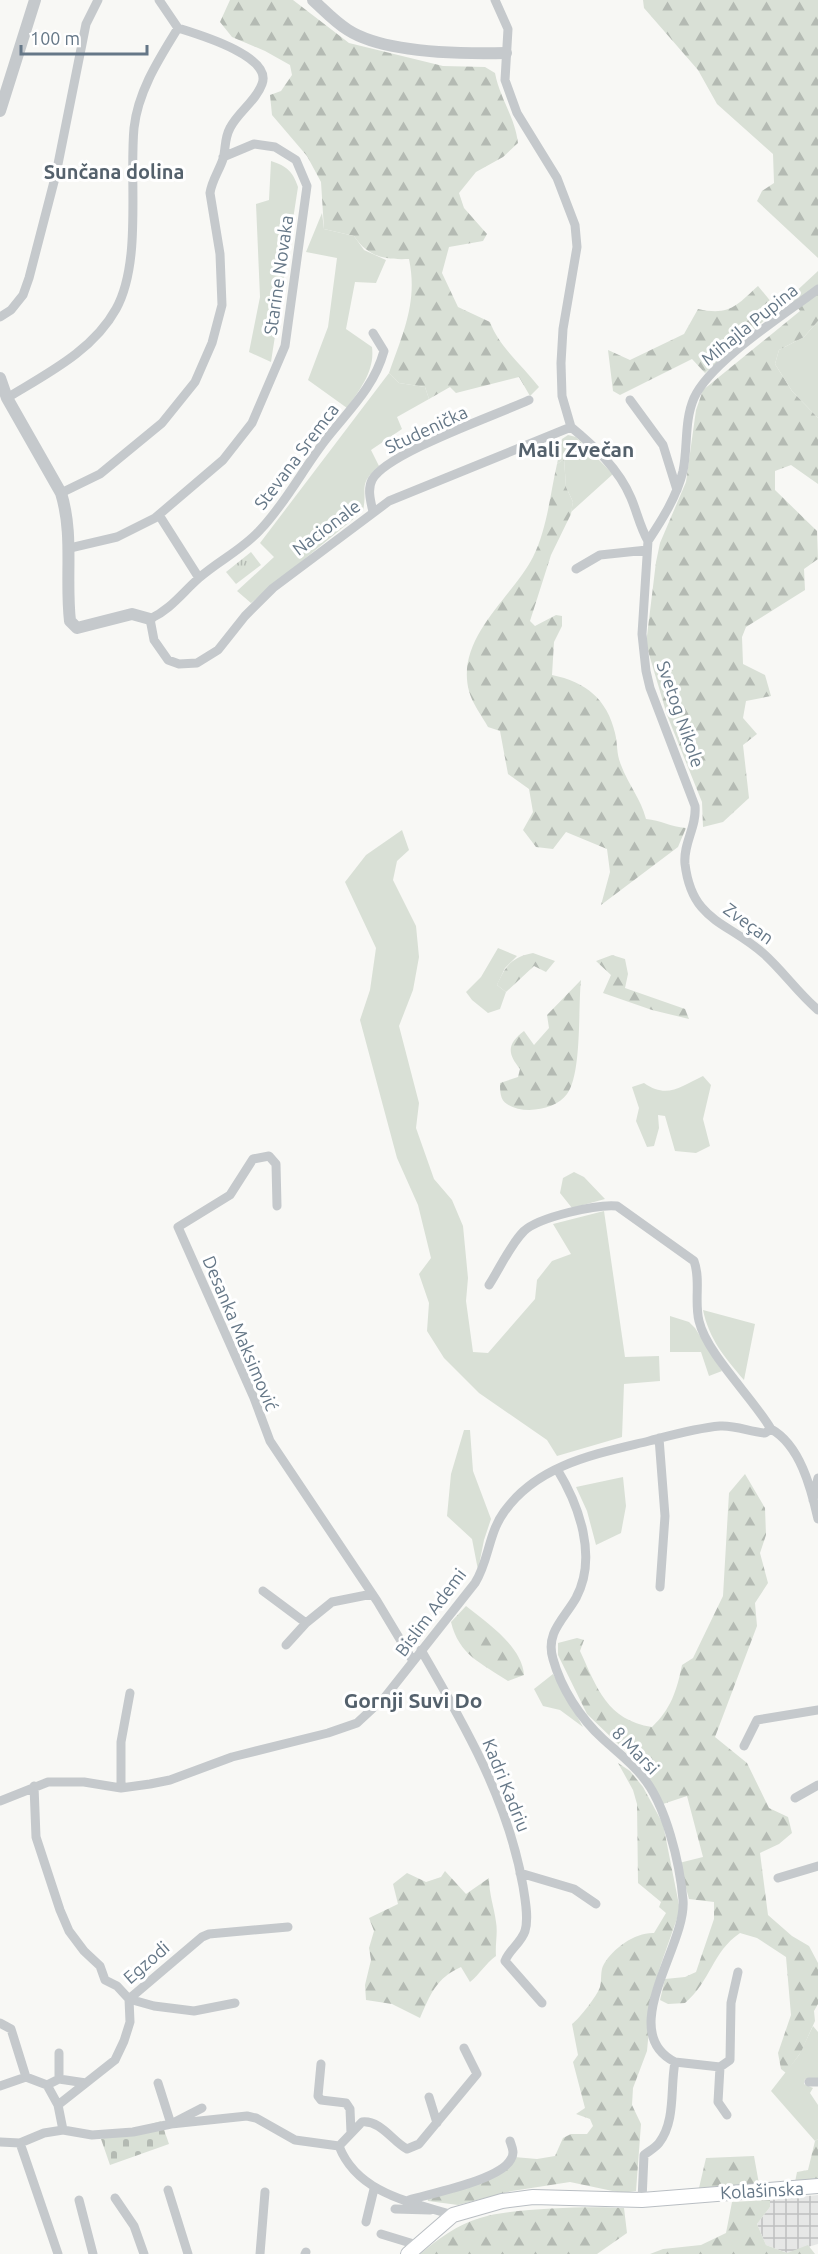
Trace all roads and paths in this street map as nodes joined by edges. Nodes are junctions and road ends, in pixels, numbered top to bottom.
1 (35, 0) edge
2 (98, 0) edge
3 (159, 0) edge
4 (313, 0) edge
5 (495, 0) edge
6 (178, 28) junction
7 (506, 53) junction
8 (0, 111) edge
9 (224, 157) junction
10 (818, 289) edge
11 (0, 317) edge
12 (373, 333) dead end
13 (0, 378) edge
14 (8, 398) junction
15 (528, 400) dead end
16 (630, 400) dead end
17 (571, 427) junction
18 (677, 490) junction
19 (61, 493) junction
20 (373, 512) junction
21 (159, 515) junction
22 (647, 545) junction
23 (70, 548) junction
24 (576, 569) dead end
25 (199, 578) junction
26 (150, 619) junction
27 (684, 851) joint
28 (818, 1010) edge
29 (277, 1206) dead end
30 (489, 1286) dead end
31 (771, 1429) junction
32 (659, 1438) junction
33 (557, 1469) junction
34 (818, 1479) edge
35 (813, 1500) junction
36 (818, 1519) edge
37 (660, 1587) dead end
38 (263, 1591) dead end
39 (372, 1594) junction
40 (306, 1623) junction
41 (286, 1645) dead end
42 (422, 1650) junction
43 (413, 1661) junction
44 (130, 1693) dead end
45 (818, 1710) edge
46 (744, 1746) dead end
47 (818, 1785) edge
48 (34, 1786) junction
49 (121, 1788) junction
50 (795, 1797) dead end
51 (0, 1801) edge
52 (818, 1866) edge
53 (520, 1873) junction
54 (778, 1878) dead end
55 (596, 1904) dead end
56 (288, 1927) dead end
57 (738, 1972) dead end
58 (129, 1999) junction
59 (235, 2003) dead end
60 (542, 2003) dead end
61 (0, 2023) edge
62 (464, 2048) dead end
63 (59, 2053) dead end
64 (675, 2062) junction
65 (321, 2064) dead end
66 (720, 2067) junction
67 (26, 2077) junction
68 (59, 2079) junction
69 (86, 2083) junction
70 (158, 2083) dead end
71 (47, 2085) junction
72 (0, 2086) edge
73 (429, 2097) dead end
74 (58, 2105) junction
75 (202, 2108) dead end
76 (727, 2115) dead end
77 (437, 2123) junction
78 (171, 2124) junction
79 (63, 2130) junction
80 (351, 2133) junction
81 (510, 2141) dead end
82 (0, 2142) edge
83 (20, 2143) junction
84 (339, 2146) junction
85 (818, 2186) edge
86 (374, 2189) junction
87 (168, 2190) dead end
88 (265, 2192) dead end
89 (115, 2198) dead end
90 (79, 2200) dead end
91 (409, 2200) junction
92 (642, 2200) junction
93 (395, 2209) dead end
94 (438, 2210) junction
95 (453, 2215) junction
96 (366, 2222) dead end
97 (381, 2234) dead end
98 (413, 2249) edge
99 (58, 2254) edge
100 (93, 2254) edge
101 (144, 2254) edge
102 (188, 2254) edge
103 (260, 2254) edge

1 - 8 street
2 - 11 street
3 - 6 street
4 - 7 street
5 - 7 street
6 - 9 street
6 - 14 street
7 - 17 street
9 - 19 street
9 - 21 street, Starine Novaka
10 - 18 street, Mihajla Pupina
12 - 25 street, Stevana Sremca
13 - 14 street
14 - 19 street
15 - 20 street, Studenička
16 - 18 street
17 - 20 street, Nacionale
17 - 22 street, Svetog Nikole
18 - 22 street, Mihajla Pupina
19 - 23 street
20 - 26 street, Nacionale
21 - 23 street, Starine Novaka
21 - 25 street
22 - 24 street
22 - 27 street, Svetog Nikole
23 - 26 street
25 - 26 street, Stevana Sremca
27 - 28 street, Zveçan
29 - 39 street, Desanka Maksimović
30 - 31 street
31 - 32 street, Bislim Ademi
31 - 35 street
32 - 33 street, Bislim Ademi
32 - 37 street
33 - 42 street, Bislim Ademi
33 - 64 street, 8 Marsi
34 - 35 street
35 - 36 street
38 - 40 street
39 - 40 street
39 - 43 street, Desanka Maksimović
40 - 41 street
42 - 43 street, Bislim Ademi
42 - 53 street, Kadri Kadriu
43 - 49 street, Bislim Ademi
44 - 49 street
45 - 46 street
47 - 50 street
48 - 49 street, Bislim Ademi
48 - 51 street, Bislim Ademi
48 - 58 street
52 - 54 street
53 - 55 street
53 - 60 street, Kadri Kadriu
56 - 58 street, Egzodi
57 - 66 street
58 - 59 street, Egzodi
58 - 69 street
61 - 67 street
62 - 77 street
63 - 68 street
64 - 66 street
64 - 92 street
65 - 80 street
66 - 76 street
67 - 71 street
67 - 72 street
68 - 69 street
68 - 71 street
69 - 74 street
70 - 78 street
71 - 74 street
73 - 77 street
74 - 79 street
75 - 78 street
77 - 80 street
78 - 79 street
78 - 84 street
79 - 83 street
80 - 84 street
81 - 91 street
82 - 83 street
83 - 99 street
84 - 86 street
85 - 92 main road, Kolašinska
86 - 91 street
86 - 96 street
87 - 102 street
88 - 103 street
89 - 101 street
90 - 100 street
91 - 94 street
92 - 95 main road, Kolašinska
93 - 94 street
94 - 95 street
95 - 98 main road
97 - 98 street

